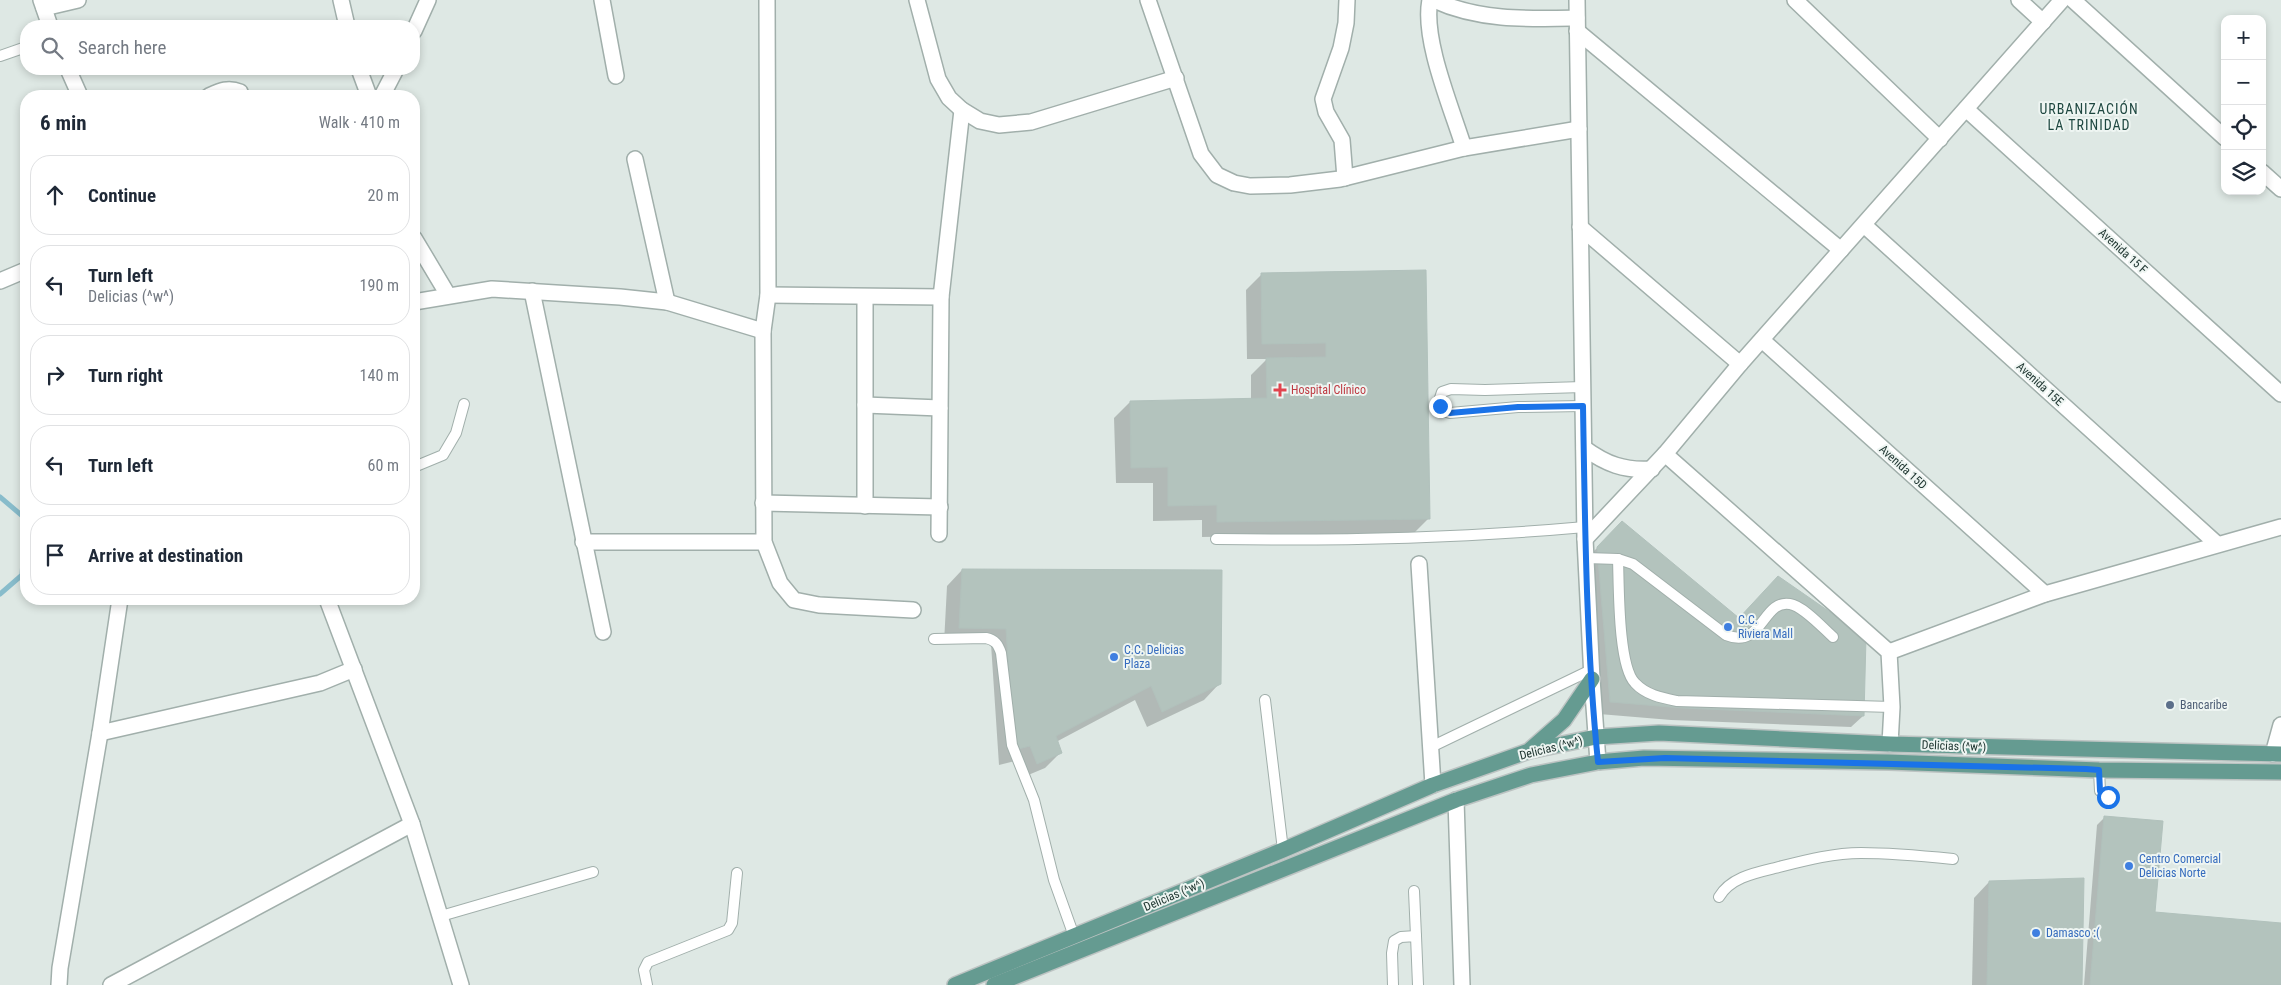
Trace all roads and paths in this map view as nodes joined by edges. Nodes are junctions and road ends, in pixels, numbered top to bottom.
1 (78, 0) edge
2 (341, 0) edge
3 (428, 0) edge
4 (602, 0) edge
5 (767, 0) edge
6 (917, 0) edge
7 (1148, 0) edge
8 (1347, 0) edge
9 (1430, 0) edge
10 (1434, 0) edge
11 (1577, 0) edge
12 (1795, 0) edge
13 (2019, 0) edge
14 (2062, 0) edge
15 (2073, 0) edge
16 (42, 4) edge
17 (48, 20) edge
18 (346, 20) edge
19 (419, 20) edge
20 (2043, 22) junction
21 (1577, 24) junction
22 (20, 49) edge
23 (0, 56) edge
24 (71, 75) edge
25 (361, 75) edge
26 (393, 75) edge
27 (616, 76) dead end
28 (1176, 78) junction
29 (77, 90) edge
30 (367, 90) edge
31 (385, 90) edge
32 (1966, 109) junction
33 (962, 110) junction
34 (1578, 129) junction
35 (2221, 134) edge
36 (1940, 138) junction
37 (1464, 148) junction
38 (634, 159) dead end
39 (2266, 175) edge
40 (1345, 178) junction
41 (2281, 188) edge
42 (1864, 224) junction
43 (1580, 227) junction
44 (420, 248) edge
45 (1841, 250) junction
46 (20, 273) edge
47 (0, 281) edge
48 (532, 292) junction
49 (448, 295) junction
50 (768, 295) junction
51 (865, 297) junction
52 (941, 297) junction
53 (420, 301) edge
54 (668, 302) junction
55 (763, 331) junction
56 (1762, 340) junction
57 (1740, 364) junction
58 (1583, 387) junction
59 (2281, 394) edge
60 (464, 404) dead end
61 (865, 405) junction
62 (1583, 406) junction
63 (940, 408) junction
64 (1584, 448) junction
65 (1665, 454) junction
66 (420, 465) edge
67 (1652, 469) junction
68 (763, 503) junction
69 (865, 506) junction
70 (940, 507) junction
71 (2281, 527) edge
72 (1585, 533) junction
73 (939, 534) dead end
74 (1216, 539) dead end
75 (583, 542) junction
76 (764, 542) junction
77 (2217, 544) junction
78 (1586, 558) junction
79 (1618, 559) junction
80 (1419, 564) dead end
81 (2045, 594) junction
82 (119, 605) edge
83 (329, 605) edge
84 (913, 610) dead end
85 (603, 632) dead end
86 (1833, 636) dead end
87 (934, 639) dead end
88 (1889, 652) junction
89 (354, 669) junction
90 (1591, 674) junction
91 (1265, 700) dead end
92 (1892, 707) junction
93 (2281, 725) edge
94 (100, 733) junction
95 (1596, 737) junction
96 (1890, 744) junction
97 (1431, 746) junction
98 (1528, 751) junction
99 (2277, 754) edge
100 (1598, 762) junction
101 (2099, 770) junction
102 (2281, 772) edge
103 (1433, 785) junction
104 (2108, 797) dead end
105 (1456, 800) junction
106 (412, 824) junction
107 (1283, 850) junction
108 (1953, 859) dead end
109 (593, 872) dead end
110 (737, 873) dead end
111 (1414, 891) dead end
112 (1719, 897) dead end
113 (441, 916) junction
114 (1074, 936) junction
115 (1416, 936) junction
116 (59, 985) edge
117 (111, 985) edge
118 (461, 985) edge
119 (648, 985) edge
120 (955, 985) edge
121 (994, 985) edge
122 (1394, 985) edge
123 (1418, 985) edge
124 (1462, 985) edge

1 - 16 street
2 - 18 street
3 - 19 street
4 - 27 street
5 - 50 street
6 - 33 street
7 - 28 street
8 - 40 street
9 - 37 street
10 - 21 street
11 - 21 street
12 - 36 street
13 - 20 street
14 - 20 street
15 - 35 street
16 - 17 street
20 - 32 street
21 - 34 street
21 - 45 street
22 - 23 lane
24 - 29 street
25 - 30 street
26 - 31 street
28 - 33 street
28 - 40 street
32 - 36 street
32 - 59 street, Avenida 15 F
33 - 52 street
34 - 37 street
34 - 43 street
36 - 42 street
37 - 40 street
38 - 54 street
39 - 41 street
42 - 45 street
42 - 77 street, Avenida 15E
43 - 57 street
43 - 58 street
44 - 49 street
45 - 56 street
46 - 47 street
48 - 49 street
48 - 54 street
48 - 75 street
49 - 53 street
50 - 51 street
50 - 55 street
51 - 52 street
51 - 61 street
52 - 63 street
54 - 55 street
55 - 68 street
56 - 57 street
56 - 81 street, Avenida 15D
57 - 65 street
58 - 62 street
58 - 62 lane
60 - 66 lane
61 - 63 street
61 - 69 street
62 - 64 street
63 - 70 street
64 - 67 street
64 - 72 street
65 - 67 street
65 - 88 street
67 - 72 street
68 - 69 street
68 - 76 street
69 - 70 street
70 - 73 street
71 - 77 street
72 - 74 lane
72 - 78 street
75 - 76 street
75 - 85 street
76 - 84 street
77 - 81 street
78 - 79 lane
78 - 90 street
79 - 86 lane
79 - 92 lane
80 - 97 street
81 - 88 street
82 - 94 street
83 - 89 street
87 - 114 lane
88 - 92 street
89 - 94 street
89 - 106 street
90 - 95 street
90 - 97 lane
90 - 98 main road
91 - 107 lane
92 - 96 street
93 - 99 street
94 - 116 street
95 - 96 main road, Delicias (^w^)
95 - 98 main road, Delicias (^w^)
95 - 100 street
96 - 99 main road, Delicias (^w^)
97 - 103 street
98 - 103 main road, Delicias (^w^)
100 - 101 main road, Delicias (^w^)
100 - 105 main road, Delicias (^w^)
101 - 102 main road, Delicias (^w^)
101 - 104 lane
103 - 107 main road, Delicias (^w^)
105 - 121 main road, Delicias (^w^)
105 - 124 street
106 - 113 street
106 - 117 street
107 - 114 main road, Delicias (^w^)
108 - 112 lane
109 - 113 lane
110 - 119 lane
111 - 115 lane
113 - 118 street
114 - 120 main road, Delicias (^w^)
115 - 122 lane
115 - 123 lane

